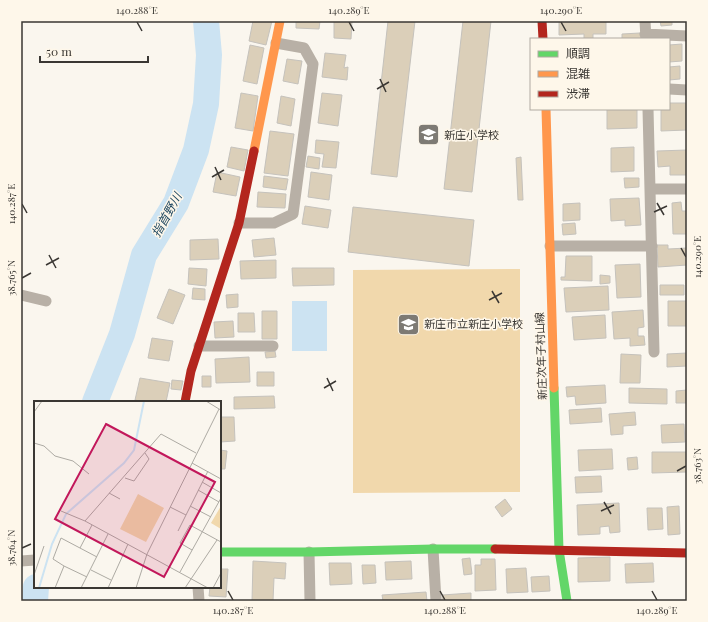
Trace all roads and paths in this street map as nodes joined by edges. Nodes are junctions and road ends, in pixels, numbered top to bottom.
1 (280, 21) edge
2 (542, 21) edge
3 (645, 21) edge
4 (687, 36) edge
5 (646, 37) edge
6 (543, 38) edge
7 (276, 43) junction
8 (670, 89) edge
9 (687, 90) edge
10 (546, 110) edge
11 (648, 110) edge
12 (650, 189) junction
13 (687, 189) edge
14 (239, 223) junction
15 (550, 246) junction
16 (652, 246) junction
17 (21, 295) edge
18 (46, 301) dead end
19 (199, 346) junction
20 (273, 346) dead end
21 (654, 352) dead end
22 (185, 401) edge
23 (433, 549) junction
24 (559, 550) junction
25 (221, 552) edge
26 (309, 552) junction
27 (687, 553) edge
28 (34, 560) edge
29 (21, 561) edge
30 (198, 588) edge
31 (198, 601) edge
32 (310, 601) edge
33 (436, 601) edge
34 (568, 601) edge

1 - 7 street
2 - 6 street
3 - 5 street
4 - 5 street
7 - 14 street
7 - 14 street
8 - 9 street
10 - 15 street, 新庄次年子村山線
11 - 12 street
12 - 13 street
12 - 16 street
14 - 19 street
15 - 16 street
15 - 24 street, 新庄次年子村山線
16 - 21 street
17 - 18 street
19 - 20 street
19 - 22 street
23 - 24 street
23 - 26 street
23 - 33 street
24 - 27 street
24 - 34 street, 新庄次年子村山線
25 - 26 street
26 - 32 street
28 - 29 street
30 - 31 street

